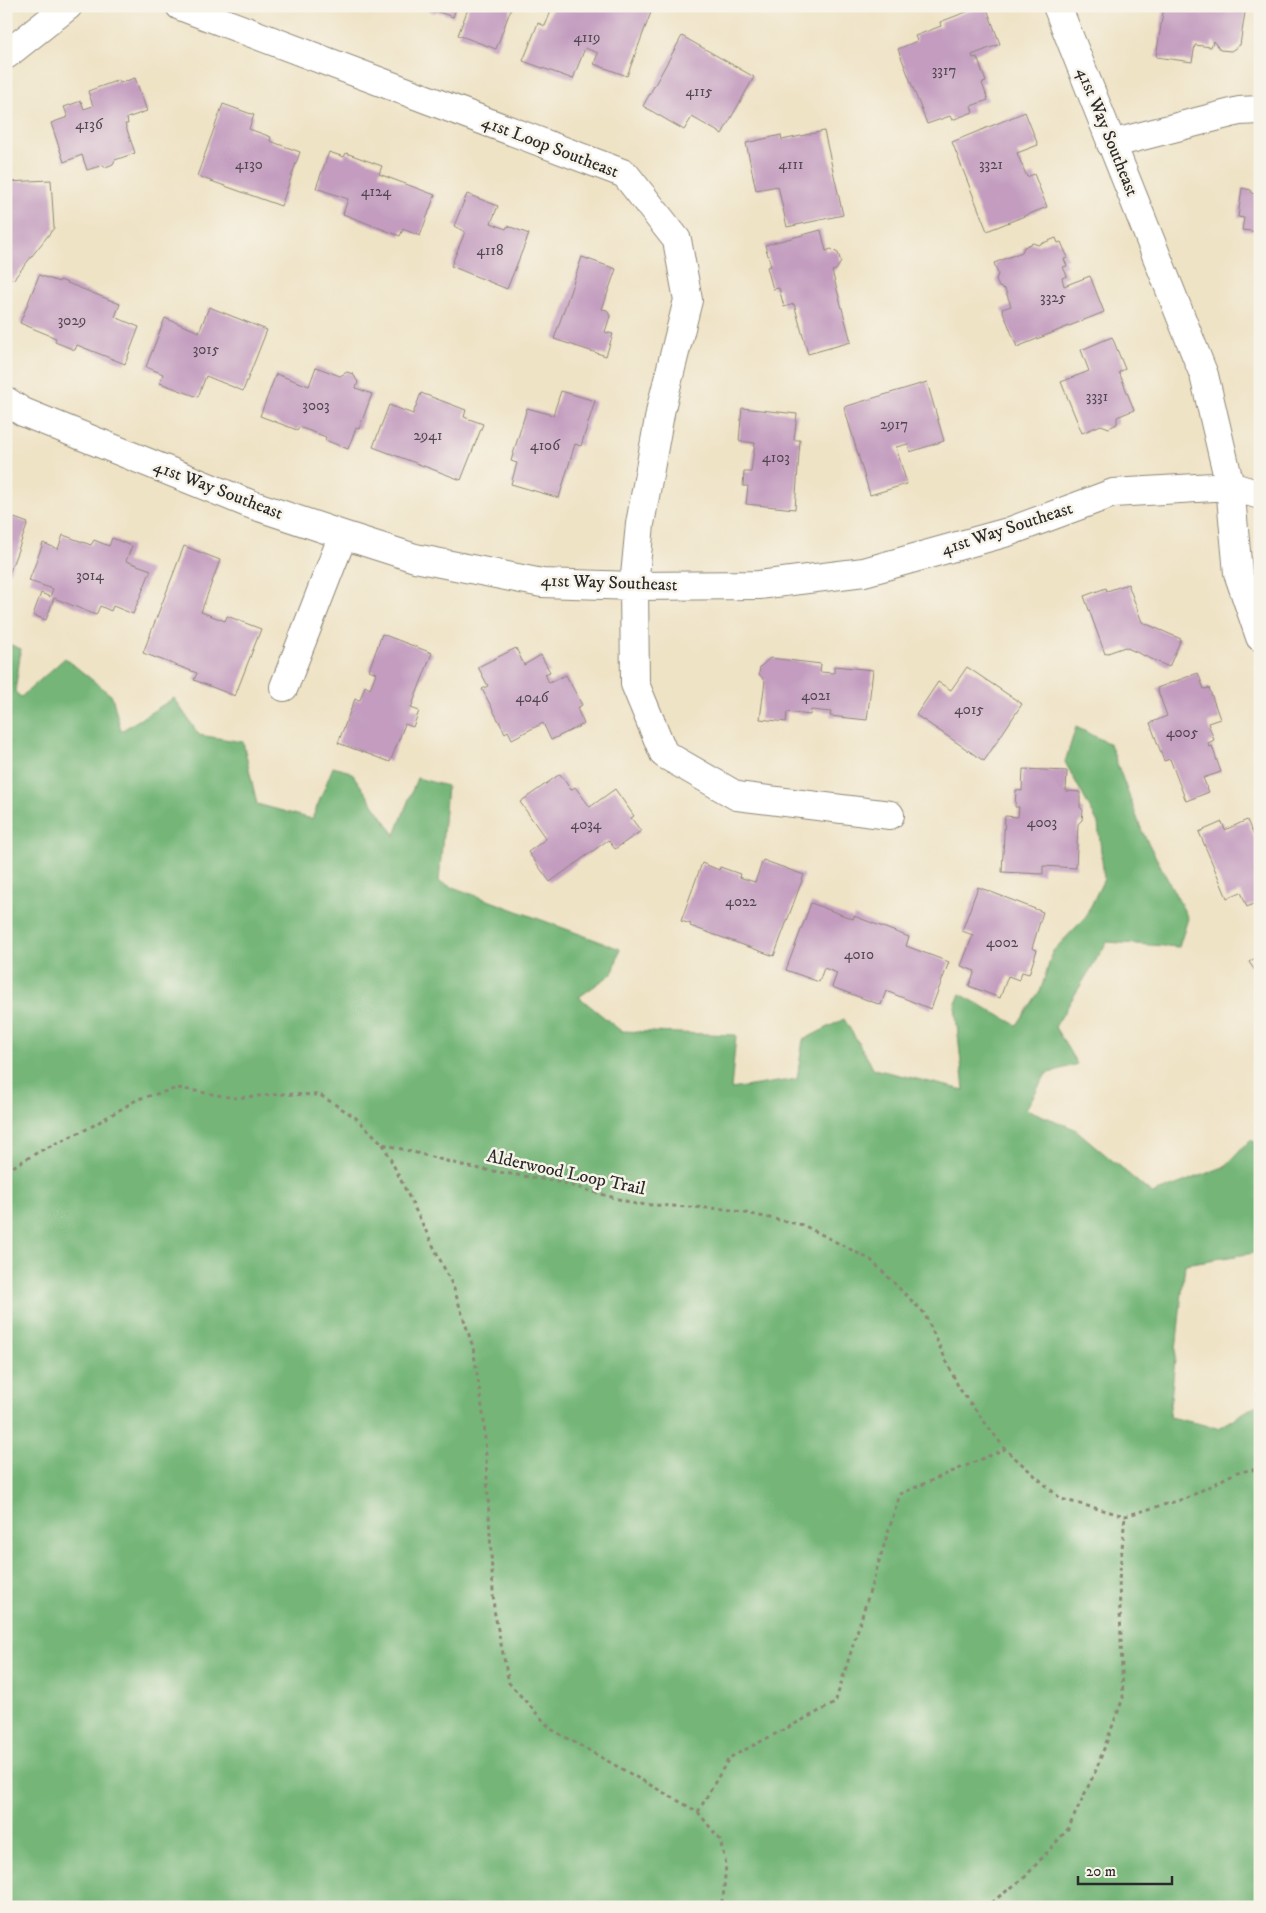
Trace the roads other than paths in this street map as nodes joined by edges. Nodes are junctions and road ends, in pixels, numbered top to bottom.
1 (68, 6) edge
2 (180, 6) edge
3 (1057, 6) edge
4 (6, 55) edge
5 (1260, 110) edge
6 (1111, 144) junction
7 (6, 401) edge
8 (1230, 486) junction
9 (1260, 495) edge
10 (343, 535) junction
11 (634, 586) junction
12 (1260, 637) edge
13 (284, 687) dead end
14 (890, 815) dead end

1 - 4 street
2 - 11 street, 41st Loop Southeast
3 - 6 street, 41st Way Southeast
5 - 6 street
6 - 8 street, 41st Way Southeast
7 - 10 street, 41st Way Southeast
8 - 9 street, 41st Way Southeast
8 - 11 street, 41st Way Southeast
8 - 12 street
10 - 11 street, 41st Way Southeast
10 - 13 street
11 - 14 street, 41st Loop Southeast

